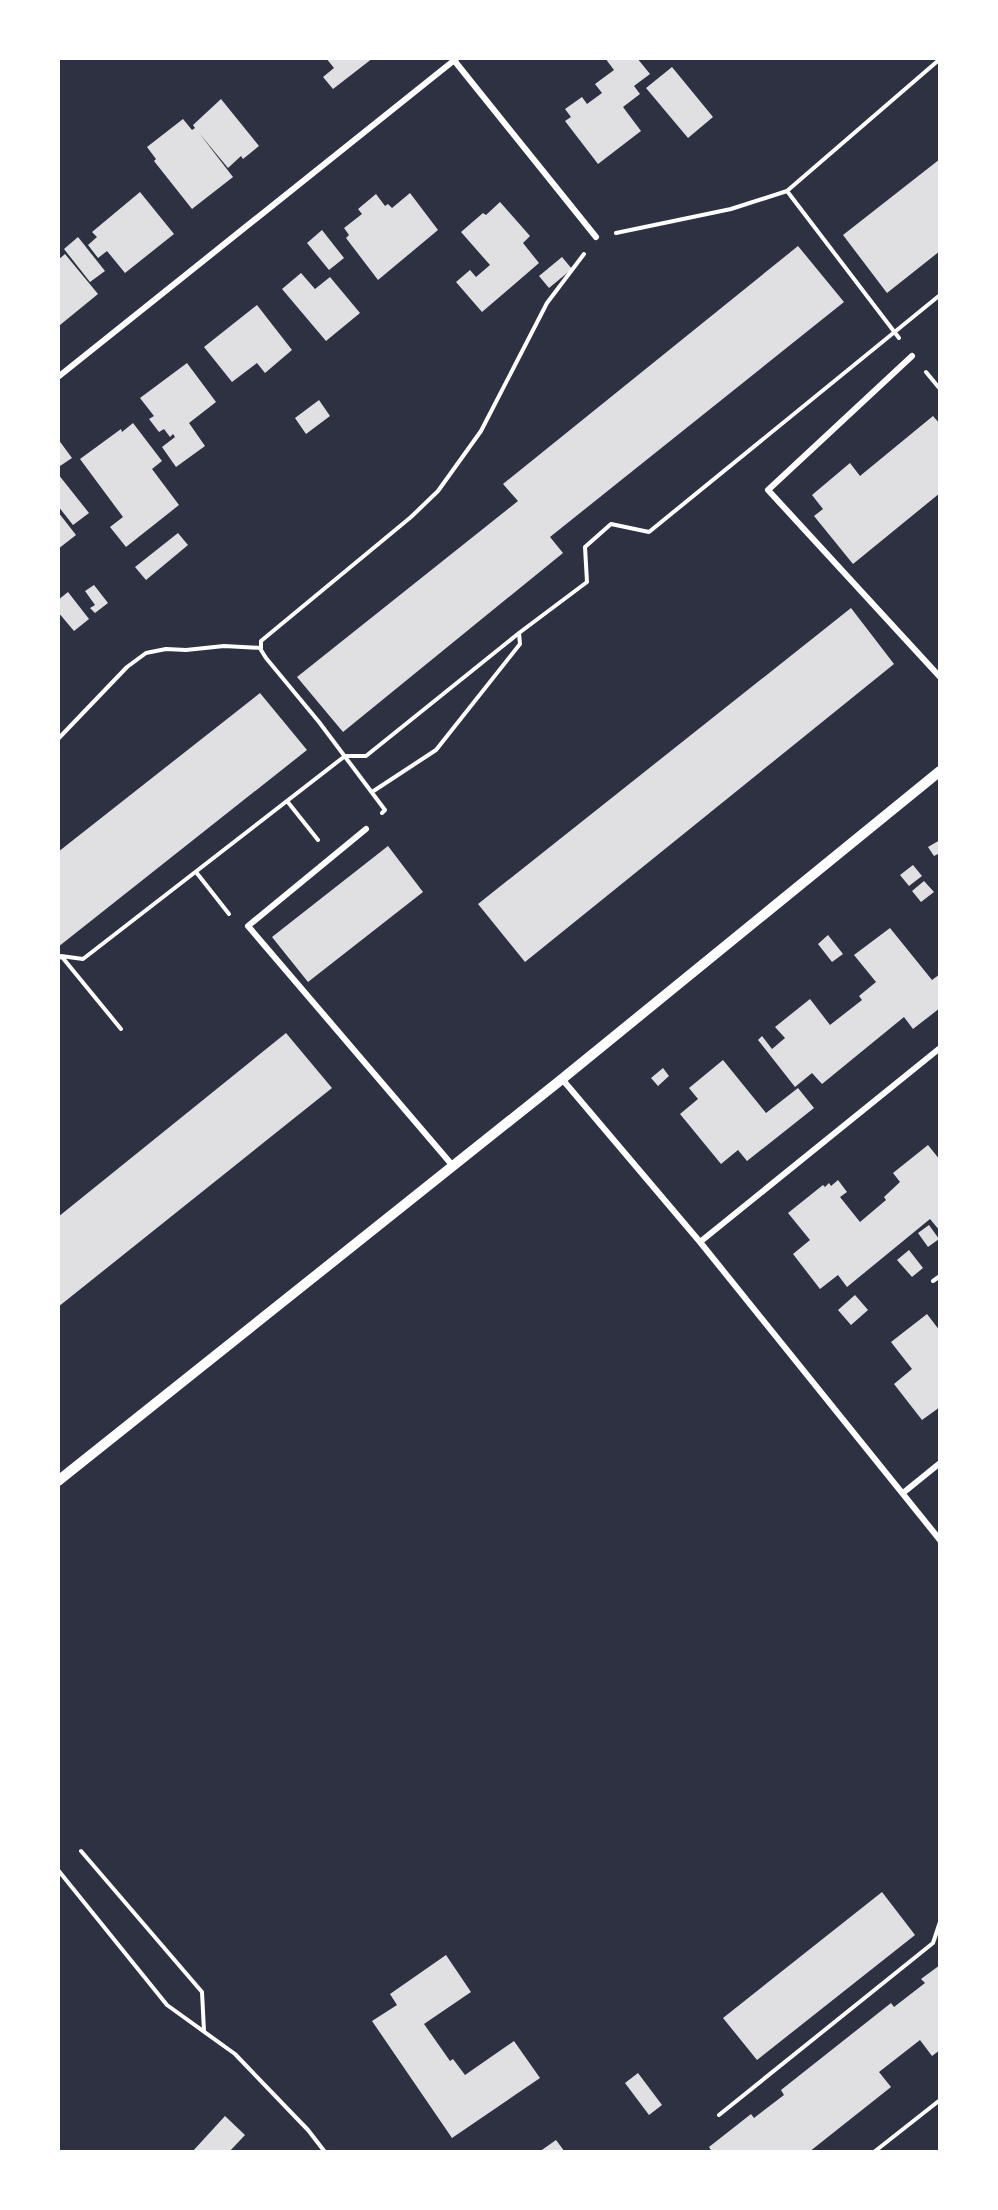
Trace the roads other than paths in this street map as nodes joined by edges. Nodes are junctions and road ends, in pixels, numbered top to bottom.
1 (455, 59) edge
2 (596, 237) road end
3 (912, 356) road end
4 (58, 377) edge
5 (939, 677) edge
6 (939, 771) edge
7 (366, 829) road end
8 (939, 1048) edge
9 (561, 1079) junction
10 (453, 1166) junction
11 (700, 1242) junction
12 (939, 1463) edge
13 (58, 1481) edge
14 (903, 1493) junction
15 (939, 1540) edge

1 - 2 street
1 - 4 street
3 - 5 street
6 - 9 street
7 - 10 street
8 - 11 street
9 - 10 street
9 - 11 street
10 - 13 street
11 - 14 street
12 - 14 street
14 - 15 street

